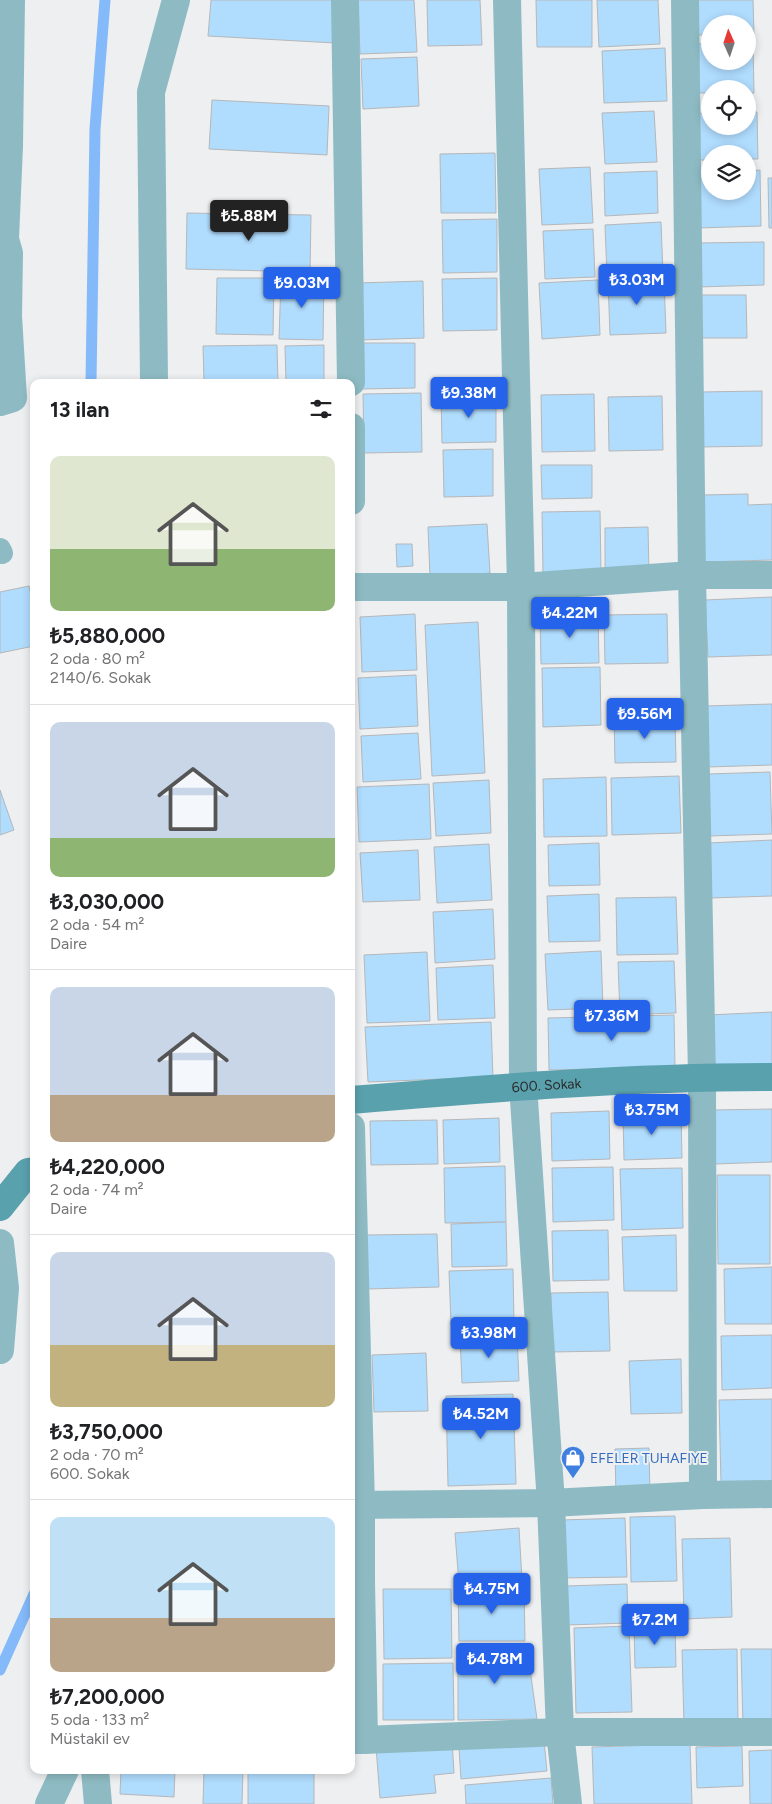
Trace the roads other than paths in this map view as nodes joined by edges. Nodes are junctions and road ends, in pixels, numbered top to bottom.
1 (11, 0) edge
2 (176, 0) edge
3 (345, 0) edge
4 (507, 0) edge
5 (685, 0) edge
6 (5, 135) edge
7 (2, 240) edge
8 (154, 379) edge
9 (351, 379) edge
10 (0, 402) edge
11 (692, 574) junction
12 (772, 575) edge
13 (355, 587) edge
14 (521, 587) junction
15 (702, 1077) junction
16 (772, 1077) edge
17 (523, 1085) junction
18 (355, 1100) edge
19 (30, 1173) edge
20 (0, 1208) edge
21 (0, 1243) edge
22 (3, 1289) edge
23 (0, 1350) edge
24 (355, 1429) edge
25 (772, 1494) edge
26 (703, 1495) junction
27 (551, 1503) junction
28 (356, 1505) edge
29 (560, 1732) junction
30 (772, 1732) edge
31 (358, 1740) edge
32 (63, 1774) edge
33 (95, 1774) edge
34 (49, 1804) edge
35 (98, 1804) edge
36 (568, 1804) edge

1 - 6 street
2 - 8 street
3 - 9 street
4 - 14 street
5 - 11 street
6 - 7 street
7 - 10 street
11 - 12 street
11 - 14 street
11 - 15 street
13 - 14 street
14 - 17 street
15 - 16 main road, 600. Sokak
15 - 17 main road, 600. Sokak
15 - 26 street
17 - 18 main road, 600. Sokak
17 - 27 street
19 - 20 main road
21 - 22 street
22 - 23 street
24 - 28 street
25 - 26 street
26 - 27 street
27 - 28 street
27 - 29 street
28 - 31 street
29 - 30 street
29 - 31 street
29 - 36 street
32 - 34 street
33 - 35 street

